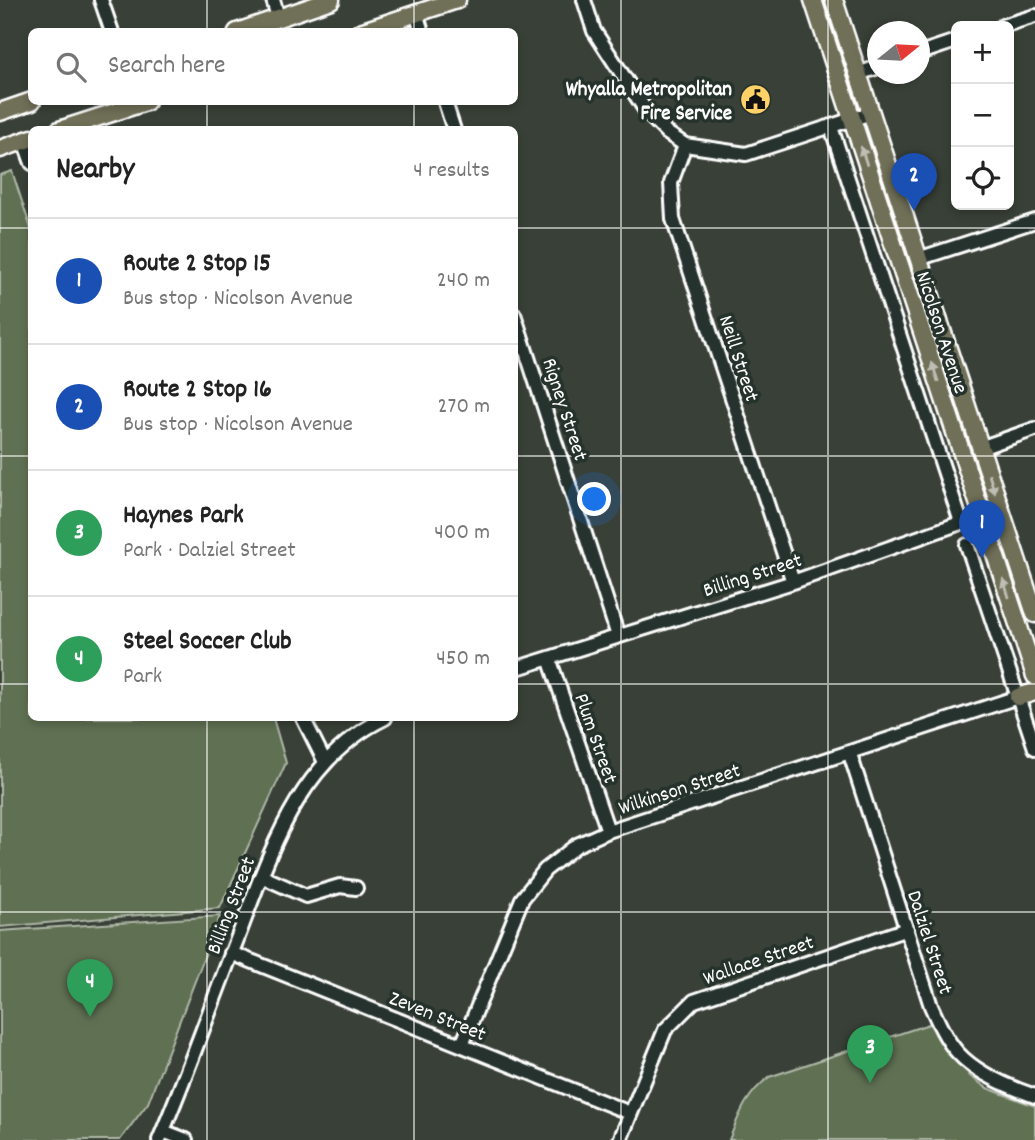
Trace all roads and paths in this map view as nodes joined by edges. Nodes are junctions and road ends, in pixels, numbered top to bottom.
1 (101, 0) edge
2 (273, 0) edge
3 (331, 0) edge
4 (457, 0) edge
5 (584, 0) edge
6 (834, 0) edge
7 (813, 5) edge
8 (416, 13) junction
9 (1035, 16) edge
10 (278, 17) junction
11 (1014, 22) edge
12 (111, 28) edge
13 (248, 28) edge
14 (372, 28) edge
15 (421, 28) edge
16 (951, 43) edge
17 (930, 50) edge
18 (867, 71) edge
19 (858, 74) junction
20 (28, 102) edge
21 (137, 105) edge
22 (446, 105) edge
23 (0, 111) edge
24 (871, 113) junction
25 (852, 120) junction
26 (71, 126) edge
27 (453, 126) edge
28 (831, 127) junction
29 (28, 140) edge
30 (685, 145) junction
31 (0, 149) edge
32 (1035, 221) edge
33 (918, 259) junction
34 (518, 326) edge
35 (1035, 429) edge
36 (979, 448) junction
37 (1000, 509) junction
38 (982, 515) junction
39 (961, 522) junction
40 (967, 545) dead end
41 (793, 582) junction
42 (1035, 614) edge
43 (618, 636) junction
44 (549, 658) junction
45 (518, 668) edge
46 (1035, 676) edge
47 (1035, 692) edge
48 (1018, 697) junction
49 (304, 721) edge
50 (380, 721) edge
51 (1035, 748) edge
52 (850, 754) junction
53 (325, 762) junction
54 (608, 831) junction
55 (261, 876) junction
56 (356, 888) dead end
57 (907, 929) junction
58 (231, 953) junction
59 (462, 1045) junction
60 (1035, 1096) edge
61 (630, 1113) junction
62 (161, 1135) edge
63 (186, 1140) edge
64 (620, 1140) edge

1 - 12 street
2 - 10 street
3 - 10 main road
4 - 8 main road
5 - 30 street
6 - 19 main road, Nicolson Avenue
7 - 25 main road, Nicolson Avenue
8 - 14 main road
8 - 15 street
9 - 11 street
10 - 13 main road
16 - 17 street
18 - 19 street
19 - 24 main road, Nicolson Avenue
20 - 23 main road
21 - 26 main road
22 - 27 street
24 - 25 street
24 - 33 main road, Nicolson Avenue
25 - 28 street
38 -> 25 main road, Nicolson Avenue
28 - 30 street
28 - 39 street, Nicolson Avenue
29 - 31 main road
30 - 41 street, Neill Street
32 - 33 street
33 - 36 main road, Nicolson Avenue
34 - 43 street, Rigney Street
35 - 36 street
36 -> 37 main road, Nicolson Avenue
37 - 38 street, Billing Street
37 - 42 main road, Nicolson Avenue
38 - 39 street, Billing Street
46 -> 38 main road, Nicolson Avenue
39 - 41 street, Billing Street
40 - 48 street
41 - 43 street, Billing Street
43 - 44 street, Billing Street
44 - 45 street, Billing Street
44 - 54 street, Plum Street
47 - 48 main road
48 - 51 street
48 - 52 street, Wilkinson Street
49 - 53 street
50 - 53 street, Billing Street
52 - 54 street, Wilkinson Street
52 - 57 street, Dalziel Street
53 - 55 street, Billing Street
54 - 59 street, Wilkinson Street
55 - 56 street
55 - 58 street, Billing Street
57 - 60 street, Dalziel Street
57 - 61 street, Wallace Street
58 - 59 street, Zeven Street
58 - 62 street, Billing Street
59 - 61 street, Zeven Street
61 - 64 street, Wallace Street
62 - 63 street

